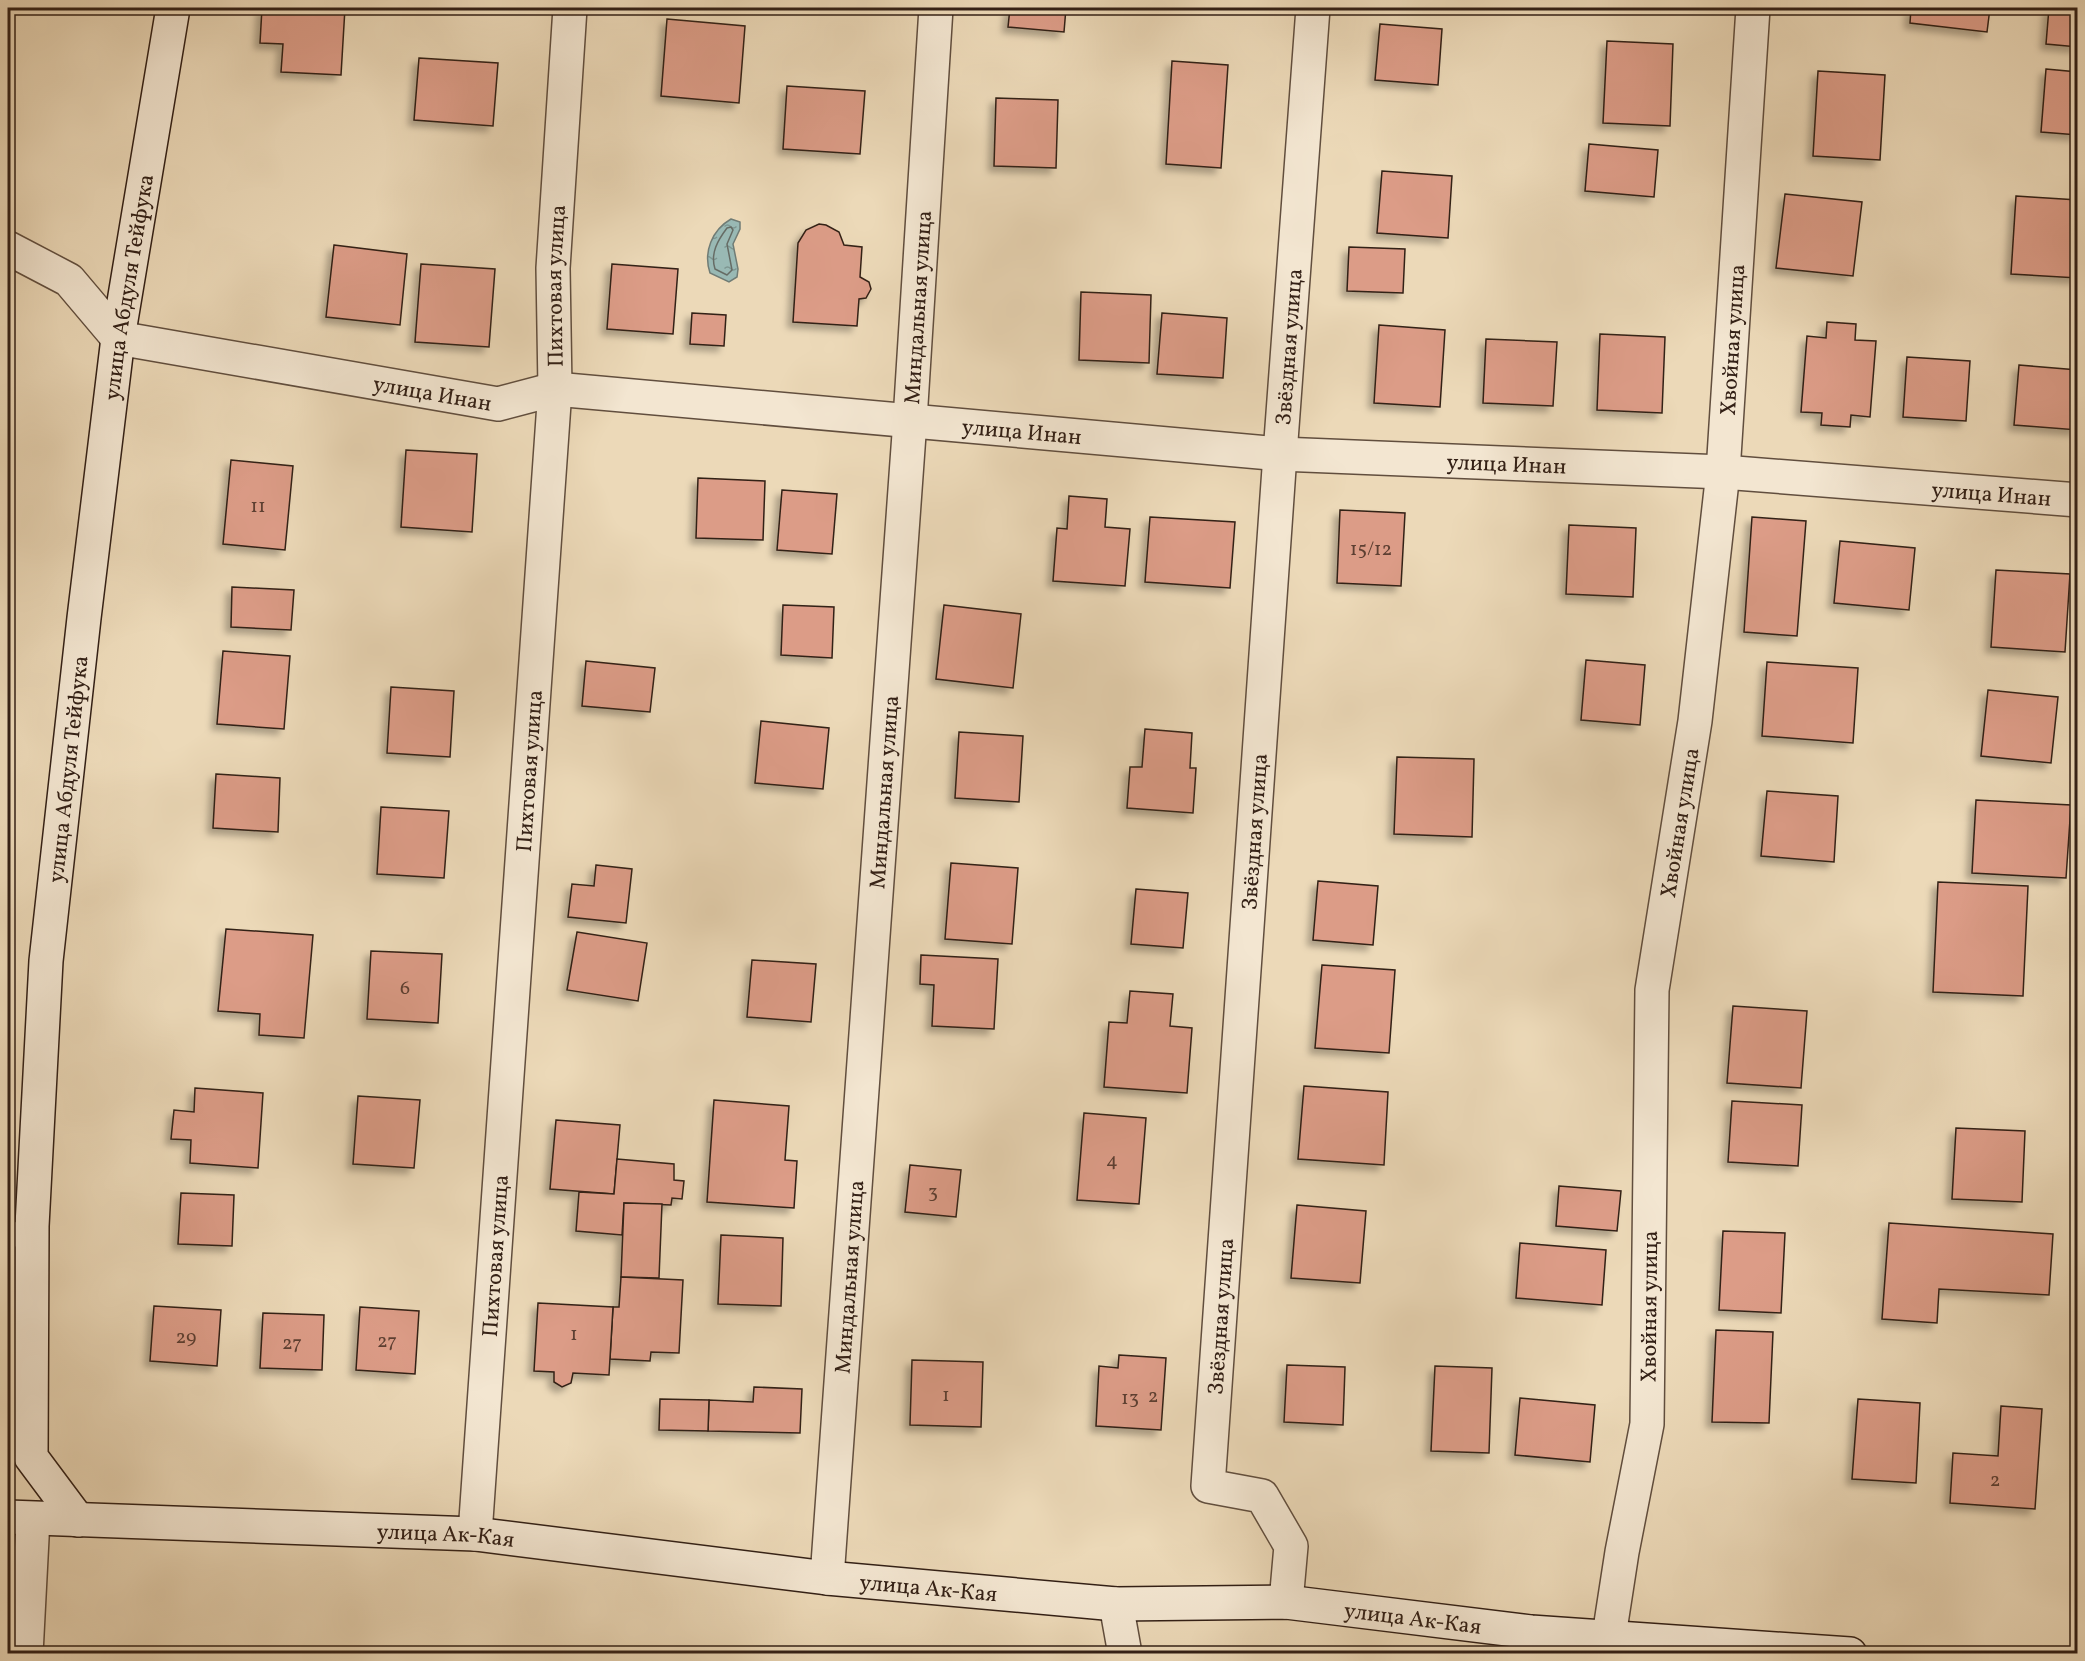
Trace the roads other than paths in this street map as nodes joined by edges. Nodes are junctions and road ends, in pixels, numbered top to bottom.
1 (172, 8) edge
2 (570, 8) edge
3 (936, 8) edge
4 (1313, 8) edge
5 (1753, 8) edge
6 (8, 248) edge
7 (118, 338) junction
8 (555, 389) junction
9 (910, 420) junction
10 (1280, 454) junction
11 (1723, 472) junction
12 (2078, 500) edge
13 (20, 1233) edge
14 (20, 1518) edge
15 (78, 1520) junction
16 (475, 1534) junction
17 (827, 1578) junction
18 (1286, 1602) junction
19 (1116, 1604) junction
20 (1609, 1636) junction
21 (26, 1653) edge
22 (1125, 1653) edge
23 (1850, 1653) edge

1 - 7 street, улица Абдуля Тейфука
2 - 8 street, Пихтовая улица
3 - 9 street, Миндальная улица
4 - 10 street, Звёздная улица
5 - 11 street, Хвойная улица
6 - 7 street
7 - 8 street, улица Инан
7 - 13 street, улица Абдуля Тейфука
8 - 9 street, улица Инан
8 - 16 street, Пихтовая улица
9 - 10 street, улица Инан
9 - 17 street, Миндальная улица
10 - 11 street, улица Инан
10 - 18 street, Звёздная улица
11 - 12 street, улица Инан
11 - 20 street, Хвойная улица
13 - 15 street, улица Абдуля Тейфука
14 - 15 street, улица Ак-Кая
14 - 21 street
15 - 16 street, улица Ак-Кая
16 - 17 street, улица Ак-Кая
17 - 19 street, улица Ак-Кая
18 - 19 street, улица Ак-Кая
18 - 20 street, улица Ак-Кая
19 - 22 street
20 - 23 street, улица Ак-Кая

